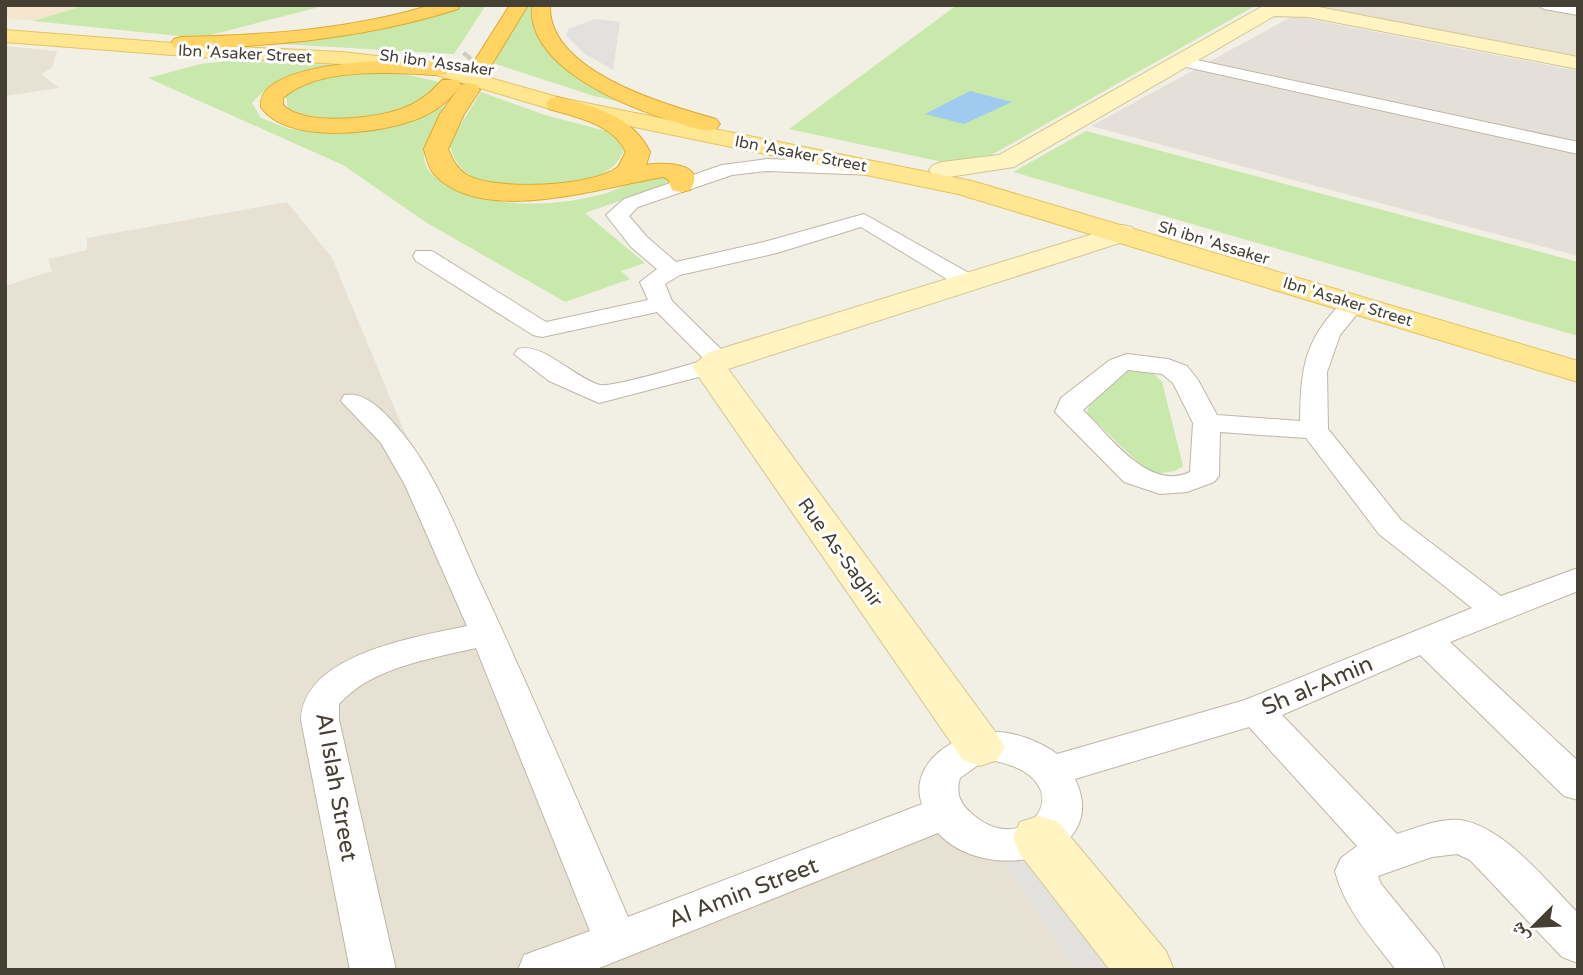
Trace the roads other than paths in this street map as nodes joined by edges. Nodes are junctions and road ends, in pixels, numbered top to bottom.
1 (451, 5) edge
2 (502, 5) edge
3 (519, 5) edge
4 (541, 5) edge
5 (1296, 5) edge
6 (1544, 5) edge
7 (1265, 8) edge
8 (1578, 11) edge
9 (5, 26) edge
10 (5, 36) edge
11 (181, 43) junction
12 (1578, 60) edge
13 (1184, 62) junction
14 (452, 81) junction
15 (557, 104) junction
16 (708, 124) junction
17 (1578, 148) edge
18 (884, 170) junction
19 (1008, 174) junction
20 (624, 176) junction
21 (681, 184) junction
22 (1122, 233) junction
23 (425, 256) dead end
24 (672, 270) junction
25 (968, 282) junction
26 (1354, 303) junction
27 (662, 304) junction
28 (1578, 350) edge
29 (527, 354) dead end
30 (714, 363) junction
31 (1578, 372) edge
32 (354, 401) dead end
33 (1207, 423) junction
34 (1314, 430) junction
35 (1578, 579) edge
36 (1498, 611) junction
37 (487, 633) junction
38 (1425, 639) junction
39 (1255, 712) junction
40 (980, 747) junction
41 (1050, 771) junction
42 (1578, 785) edge
43 (945, 812) junction
44 (1039, 838) junction
45 (1389, 853) junction
46 (616, 940) junction
47 (1578, 943) edge
48 (373, 970) edge
49 (540, 970) edge
50 (1145, 970) edge
51 (1423, 970) edge

1 - 11 highway
2 - 3 highway
4 - 16 highway
5 - 12 main road
6 - 8 street
7 - 12 main road
7 - 13 main road
9 - 11 main road, Sh ibn 'Assaker
10 - 14 main road, Ibn 'Asaker Street
11 - 16 main road, Sh ibn 'Assaker
13 - 17 street
13 - 19 main road
14 - 14 highway
14 - 15 main road, Ibn 'Asaker Street
14 - 20 highway
15 - 18 main road, Ibn 'Asaker Street
15 - 20 highway
16 - 19 main road, Sh ibn 'Assaker
18 - 21 street
18 - 22 main road, Ibn 'Asaker Street
19 - 28 main road, Sh ibn 'Assaker
20 - 21 highway
21 - 24 street
22 - 25 main road
22 - 26 main road, Ibn 'Asaker Street
23 - 27 street
24 - 25 street
24 - 27 street
25 - 30 main road
26 - 31 main road, Ibn 'Asaker Street
26 - 34 street
27 - 30 street
29 - 30 street
30 - 40 main road, Rue As-Saghir
32 - 37 street
33 - 33 street
33 - 34 street
34 - 36 street
35 - 36 street, Sh al-Amin
36 - 38 street, Sh al-Amin
37 - 46 street
37 - 48 street, Al Islah Street
38 - 39 street, Sh al-Amin
38 - 42 street
39 - 41 street, Sh al-Amin
39 - 45 street
40 - 41 street
40 - 43 street
41 - 44 street
43 - 44 street
43 - 46 street, Al Amin Street
44 - 50 main road
45 - 47 street
45 - 51 street
46 - 49 street, Al Amin Street

